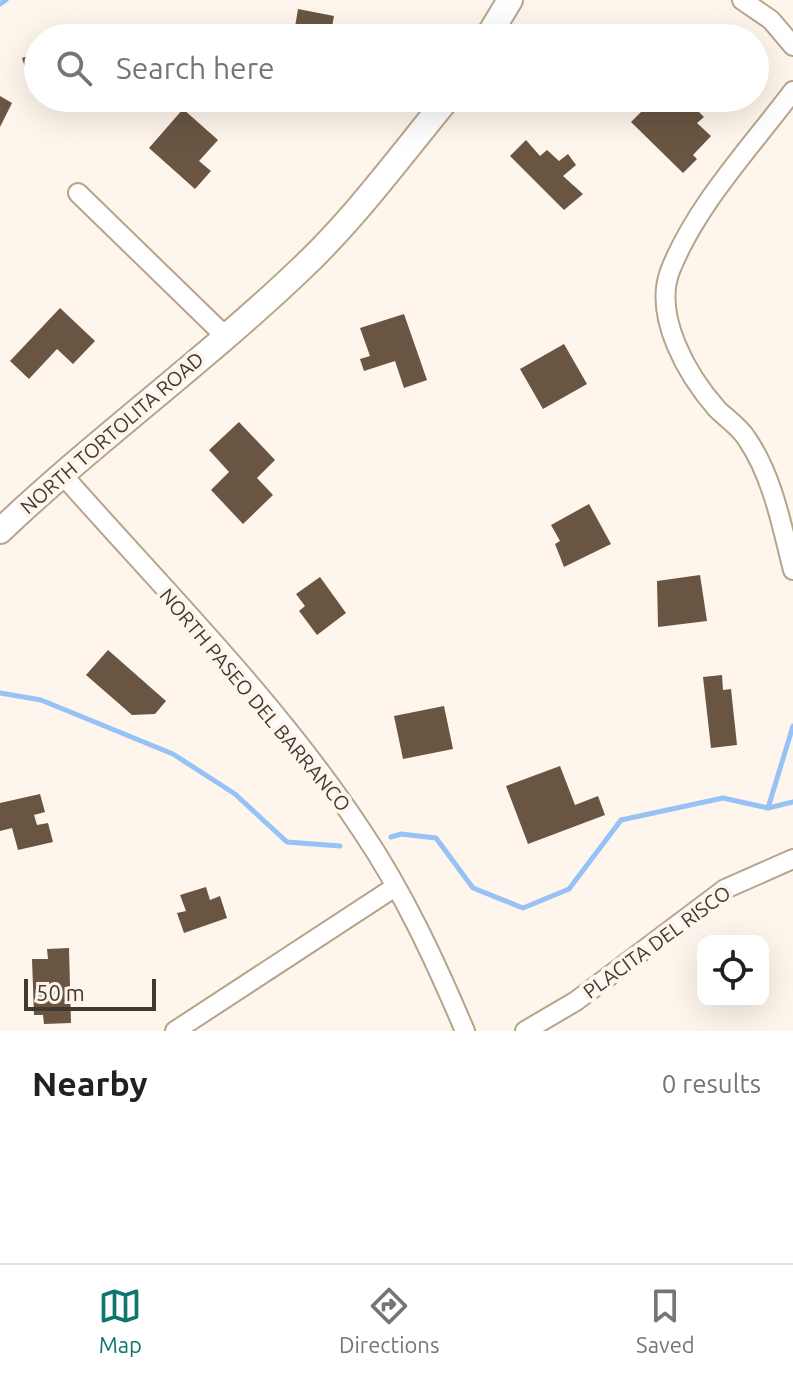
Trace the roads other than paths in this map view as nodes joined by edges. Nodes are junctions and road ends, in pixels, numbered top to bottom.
1 (510, 0) edge
2 (742, 0) edge
3 (495, 24) edge
4 (793, 46) edge
5 (793, 91) edge
6 (436, 112) edge
7 (78, 193) dead end
8 (224, 335) junction
9 (61, 473) junction
10 (0, 531) edge
11 (793, 570) edge
12 (793, 859) edge
13 (395, 887) junction
14 (175, 1031) edge
15 (465, 1031) edge
16 (525, 1031) edge

1 - 3 street
2 - 4 street
5 - 11 street
6 - 8 street, NORTH TORTOLITA ROAD
7 - 8 street
8 - 9 street, NORTH TORTOLITA ROAD
9 - 10 street, NORTH TORTOLITA ROAD
9 - 13 street, NORTH PASEO DEL BARRANCO
12 - 16 street, PLACITA DEL RISCO
13 - 14 street
13 - 15 street, NORTH PASEO DEL BARRANCO

